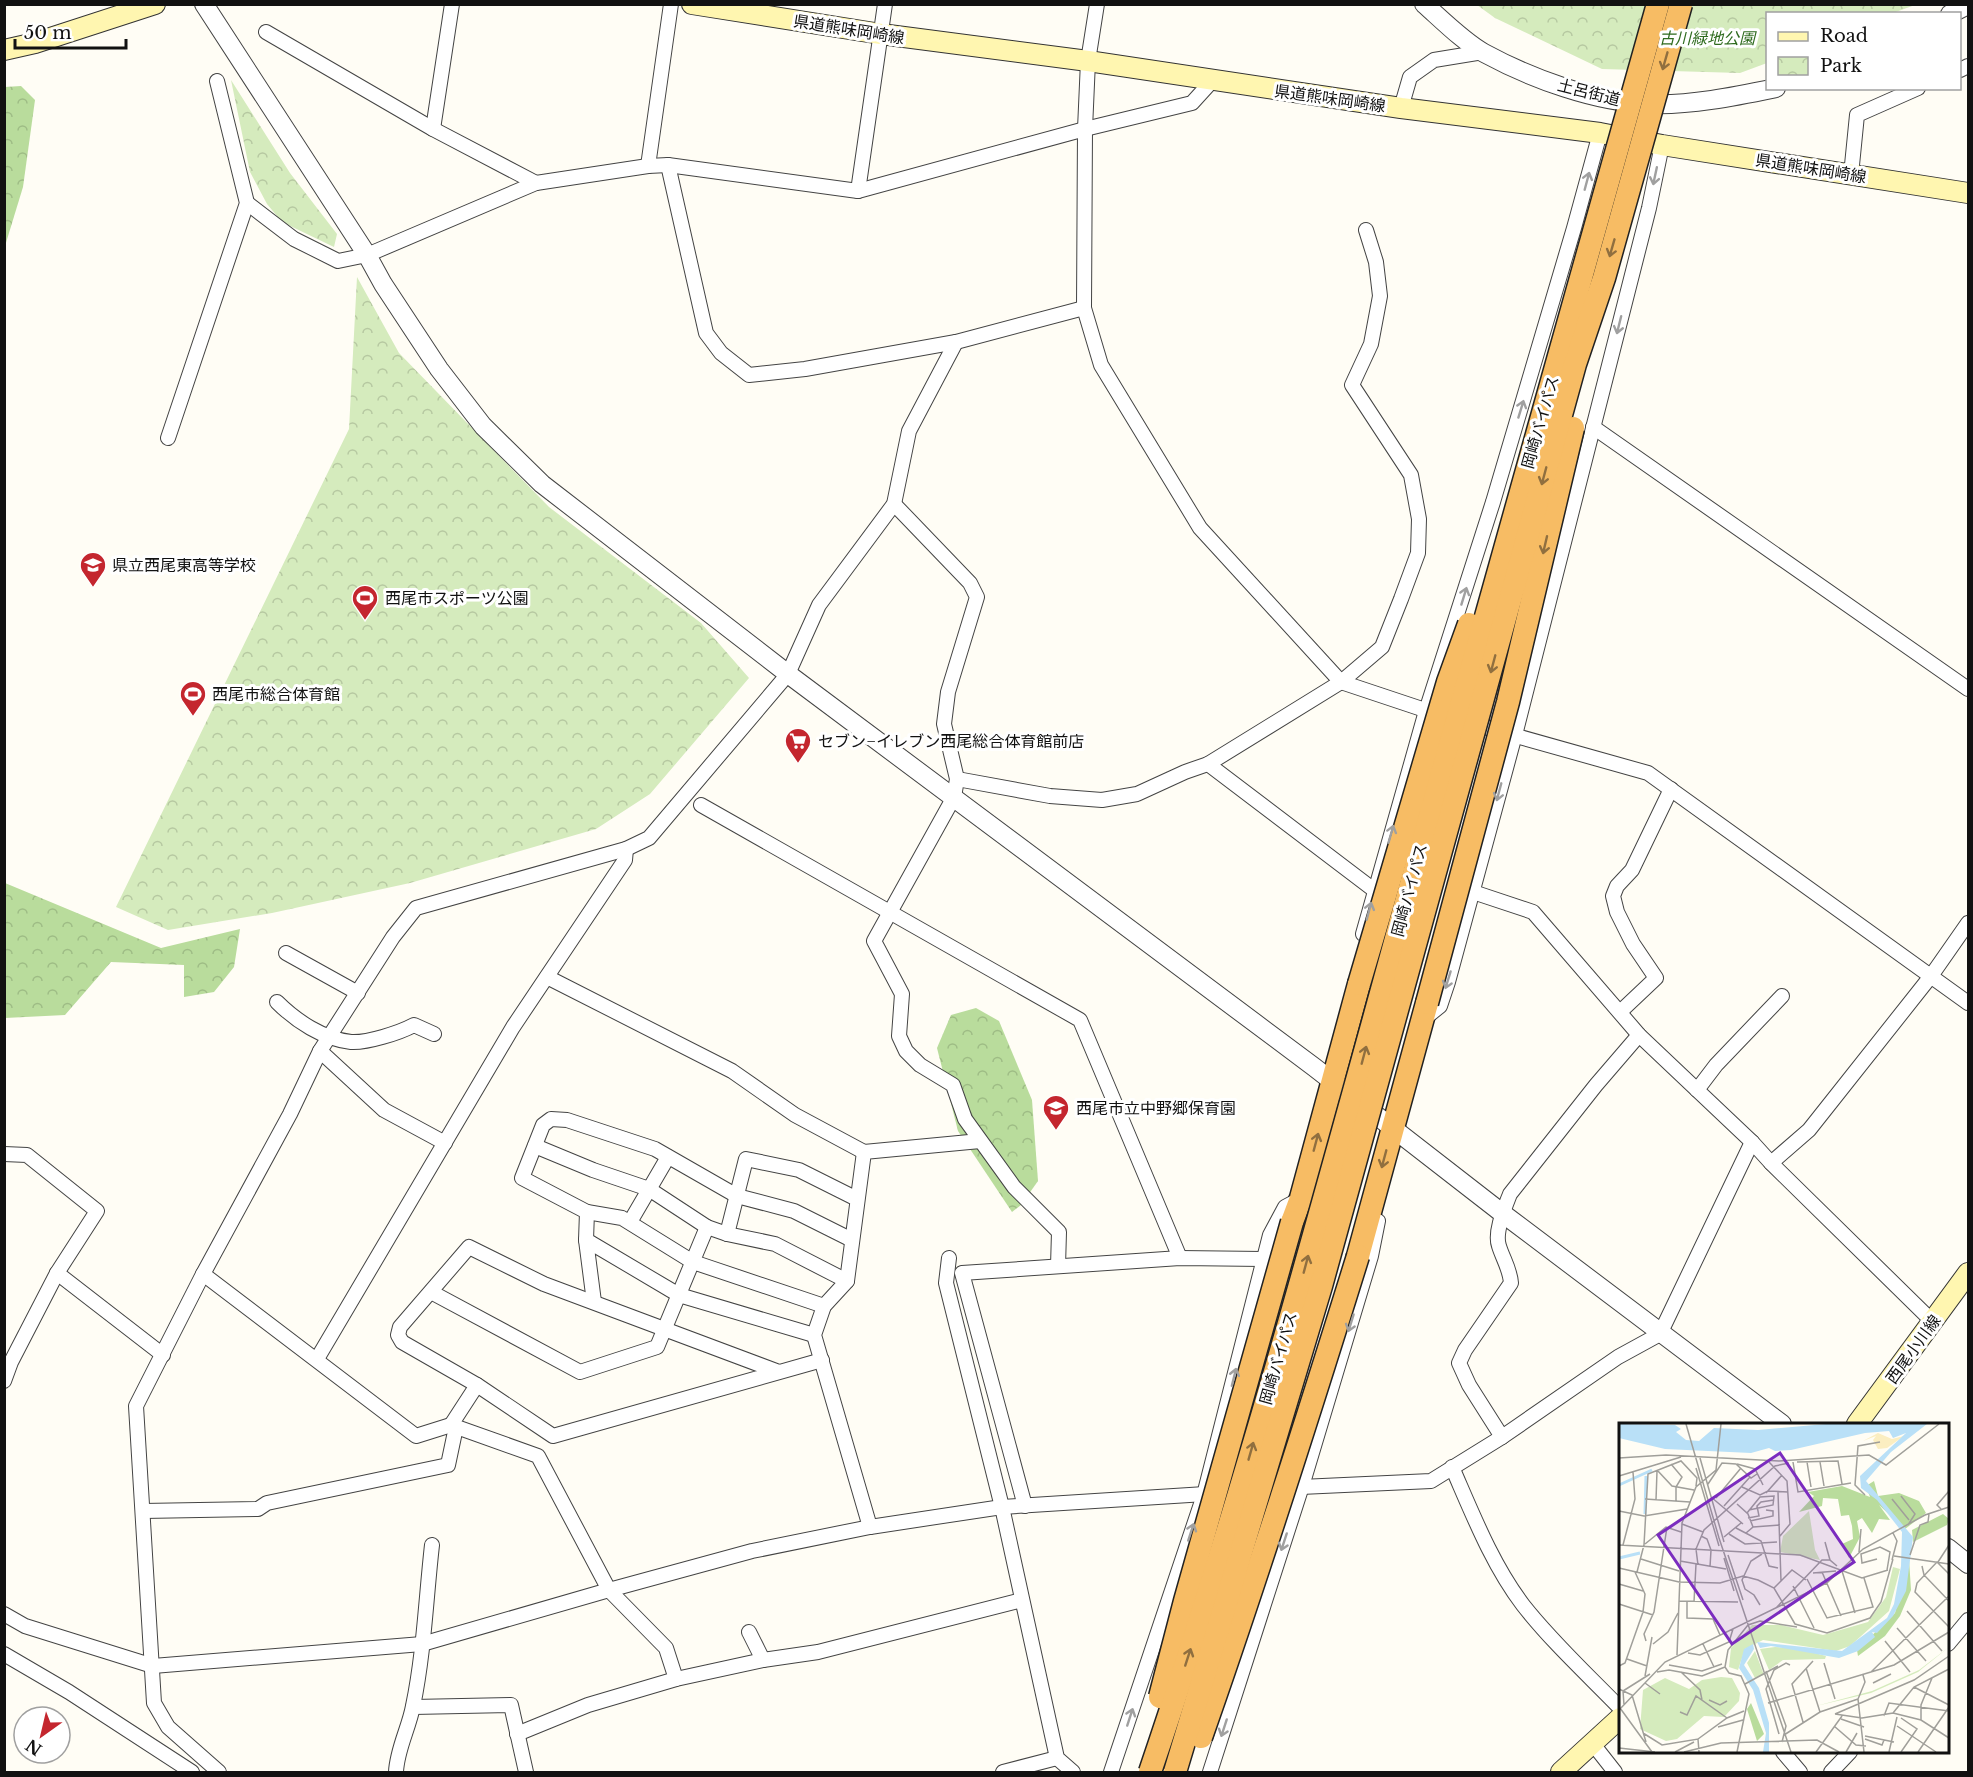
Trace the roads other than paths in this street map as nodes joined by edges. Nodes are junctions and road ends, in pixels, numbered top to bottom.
1 (154, 4) edge
2 (204, 4) edge
3 (452, 4) edge
4 (670, 4) edge
5 (692, 4) edge
6 (885, 4) edge
7 (1097, 4) edge
8 (1424, 4) edge
9 (1658, 4) edge
10 (1681, 4) edge
11 (1968, 5) edge
12 (1954, 12) edge
13 (266, 32) dead end
14 (881, 34) junction
15 (4, 50) edge
16 (1482, 52) junction
17 (1088, 61) junction
18 (217, 81) dead end
19 (1212, 81) junction
20 (1766, 90) edge
21 (1913, 90) edge
22 (1401, 108) junction
23 (433, 129) junction
24 (1085, 129) junction
25 (1600, 133) junction
26 (1662, 145) junction
27 (668, 165) junction
28 (648, 166) junction
29 (1851, 175) junction
30 (536, 183) junction
31 (858, 191) junction
32 (1968, 193) edge
33 (247, 203) junction
34 (1366, 230) dead end
35 (367, 255) junction
36 (1084, 308) junction
37 (956, 342) junction
38 (1575, 364) junction
39 (1541, 416) junction
40 (1593, 427) junction
41 (168, 438) dead end
42 (894, 504) junction
43 (788, 674) junction
44 (1341, 682) junction
45 (1968, 689) edge
46 (1426, 711) junction
47 (1515, 735) junction
48 (1208, 764) junction
49 (956, 788) junction
50 (1671, 789) junction
51 (701, 805) dead end
52 (626, 849) junction
53 (1374, 890) junction
54 (1473, 892) junction
55 (891, 912) junction
56 (1968, 922) edge
57 (286, 953) dead end
58 (1931, 976) junction
59 (547, 977) junction
60 (358, 993) junction
61 (1782, 996) dead end
62 (277, 1002) dead end
63 (1968, 1003) edge
64 (1424, 1012) junction
65 (1620, 1012) junction
66 (1347, 1029) junction
67 (434, 1034) dead end
68 (1639, 1035) junction
69 (330, 1036) junction
70 (320, 1051) junction
71 (1332, 1082) junction
72 (1697, 1090) junction
73 (1392, 1130) junction
74 (980, 1141) junction
75 (1752, 1142) junction
76 (445, 1143) junction
77 (535, 1146) junction
78 (864, 1152) junction
79 (4, 1155) edge
80 (668, 1156) junction
81 (1771, 1163) junction
82 (1377, 1184) junction
83 (649, 1189) junction
84 (737, 1196) junction
85 (1301, 1198) junction
86 (857, 1199) junction
87 (587, 1212) junction
88 (1502, 1214) junction
89 (630, 1222) junction
90 (706, 1227) junction
91 (726, 1234) junction
92 (586, 1240) junction
93 (852, 1240) junction
94 (949, 1258) dead end
95 (1180, 1258) junction
96 (1263, 1259) junction
97 (693, 1262) junction
98 (1058, 1266) junction
99 (57, 1273) junction
100 (1968, 1273) edge
101 (203, 1274) junction
102 (847, 1281) junction
103 (431, 1292) junction
104 (679, 1295) junction
105 (594, 1302) junction
106 (824, 1306) junction
107 (1933, 1322) junction
108 (665, 1329) junction
109 (1660, 1334) junction
110 (814, 1335) junction
111 (163, 1355) junction
112 (317, 1359) junction
113 (822, 1360) junction
114 (779, 1372) junction
115 (4, 1382) edge
116 (477, 1385) junction
117 (1779, 1423) edge
118 (1858, 1423) edge
119 (454, 1426) junction
120 (1502, 1437) junction
121 (1452, 1467) junction
122 (1302, 1486) junction
123 (1204, 1494) junction
124 (1024, 1506) junction
125 (1002, 1507) junction
126 (143, 1510) junction
127 (870, 1527) junction
128 (432, 1545) dead end
129 (1949, 1550) edge
130 (1968, 1564) edge
131 (609, 1590) junction
132 (1022, 1600) junction
133 (4, 1614) edge
134 (1968, 1620) edge
135 (749, 1632) dead end
136 (1949, 1642) edge
137 (422, 1644) junction
138 (4, 1654) edge
139 (763, 1660) junction
140 (153, 1666) junction
141 (676, 1679) junction
142 (413, 1707) junction
143 (1619, 1707) edge
144 (1619, 1719) edge
145 (517, 1734) junction
146 (1593, 1743) junction
147 (1784, 1753) edge
148 (1849, 1753) edge
149 (1057, 1758) junction
150 (1151, 1768) edge
151 (192, 1773) edge
152 (219, 1773) edge
153 (396, 1773) edge
154 (526, 1773) edge
155 (1003, 1773) edge
156 (1073, 1773) edge
157 (1111, 1773) edge
158 (1175, 1773) edge
159 (1188, 1773) edge
160 (1210, 1773) edge
161 (1562, 1773) edge
162 (1615, 1773) edge
163 (1800, 1773) edge
164 (1831, 1773) edge

1 - 15 main road
2 - 35 street
3 - 23 street
4 - 28 street
5 - 14 main road, 県道熊味岡崎線
6 - 14 street
7 - 17 street
8 - 16 street, 土呂街道
9 - 39 highway, 岡崎バイパス, bridge
10 -> 38 highway, 岡崎バイパス, bridge
11 - 12 street
13 - 23 street
14 - 17 main road, 県道熊味岡崎線
14 - 31 street
16 - 20 street, 土呂街道
16 - 22 street
17 - 19 main road, 県道熊味岡崎線
17 - 24 street
18 - 33 street
19 - 22 main road, 県道熊味岡崎線
19 - 24 street
21 - 29 street
22 - 25 main road, 県道熊味岡崎線
23 - 30 street
24 - 31 street
24 - 36 street
25 - 26 main road, 県道熊味岡崎線
46 -> 25 street
26 - 29 main road, 県道熊味岡崎線
26 -> 40 street
27 - 28 street
27 - 31 street
27 - 37 street
28 - 30 street
29 - 32 main road, 県道熊味岡崎線
30 - 35 street
33 - 35 street
33 - 41 street
34 - 44 street
35 - 43 street
36 - 37 street
36 - 44 street
37 - 42 street
38 -> 64 highway, bridge
38 -> 158 highway, 岡崎バイパス, bridge
39 - 66 highway, bridge
150 -> 39 highway, 岡崎バイパス, bridge
40 - 45 street
40 - 47 street
42 - 43 street
42 - 49 street
43 - 49 street
43 - 52 street
44 - 46 street
44 - 48 street
46 - 47 street
53 -> 46 street
47 - 50 street
47 -> 54 street
48 - 49 street
48 - 53 street
49 - 55 street
49 - 71 street
50 - 58 street
50 - 65 street
51 - 55 street
52 - 59 street
52 - 60 street
66 -> 53 street
54 -> 64 street
54 - 65 street
55 - 74 street
55 - 95 street
56 - 58 street
57 - 60 street
58 - 63 street
58 - 81 street
59 - 76 street
59 - 78 street
60 - 69 street
61 - 72 street
62 - 69 street
64 - 73 highway
65 - 68 street
66 - 71 highway
67 - 69 street
68 - 72 street
68 - 88 street
69 - 70 street
70 - 76 street
70 - 101 street
71 - 73 street
85 -> 71 highway
72 - 75 street
73 -> 82 highway
73 - 88 street
74 - 78 street
74 - 98 street
75 - 81 street
75 - 109 street
76 - 112 street
77 - 80 street
77 - 83 street
77 - 87 street
78 - 86 street
79 - 99 street
80 - 83 street
80 - 84 street
81 - 107 street
82 -> 122 street
82 - 159 highway, bridge
83 - 89 street
83 - 90 street
84 - 86 street
84 - 91 street
84 - 93 street
85 - 96 street
85 - 150 highway, bridge
86 - 93 street
87 - 89 street
87 - 92 street
88 - 109 street
88 - 120 street
89 - 97 street
90 - 91 street
90 - 97 street
91 - 102 street
92 - 104 street
92 - 105 street
93 - 102 street
94 - 125 street
95 - 96 street
95 - 98 street
123 -> 96 street
97 - 104 street
97 - 106 street
98 - 124 street
99 - 111 street
99 - 115 street
100 - 107 main road, 西尾小川線
101 - 111 street
101 - 112 street
102 - 106 street
103 - 105 street
103 - 108 street
103 - 116 street
104 - 108 street
104 - 110 street
105 - 108 street
106 - 110 street
107 - 118 main road, 西尾小川線
108 - 114 street
109 - 117 street
109 - 120 street
110 - 113 street
111 - 126 street
112 - 119 street
113 - 114 street
113 - 127 street
114 - 116 street
116 - 119 street
119 - 126 street
119 - 131 street
120 - 121 street
121 - 122 street
121 - 143 street
122 - 123 street
122 -> 160 street
123 - 124 street
157 -> 123 street
124 - 125 street
125 - 127 street
125 - 132 street
126 - 140 street
127 - 131 street
128 - 137 street
129 - 130 street
131 - 137 street
131 - 141 street
132 - 139 street
132 - 149 street
133 - 140 street
134 - 136 street
135 - 139 street
137 - 140 street
137 - 142 street
138 - 151 street
139 - 141 street
140 - 152 street
141 - 145 street
142 - 145 street
142 - 153 street
144 - 146 main road
145 - 154 street
146 - 161 main road
146 - 162 street
147 - 163 street
148 - 164 street
149 - 155 street
149 - 156 street

